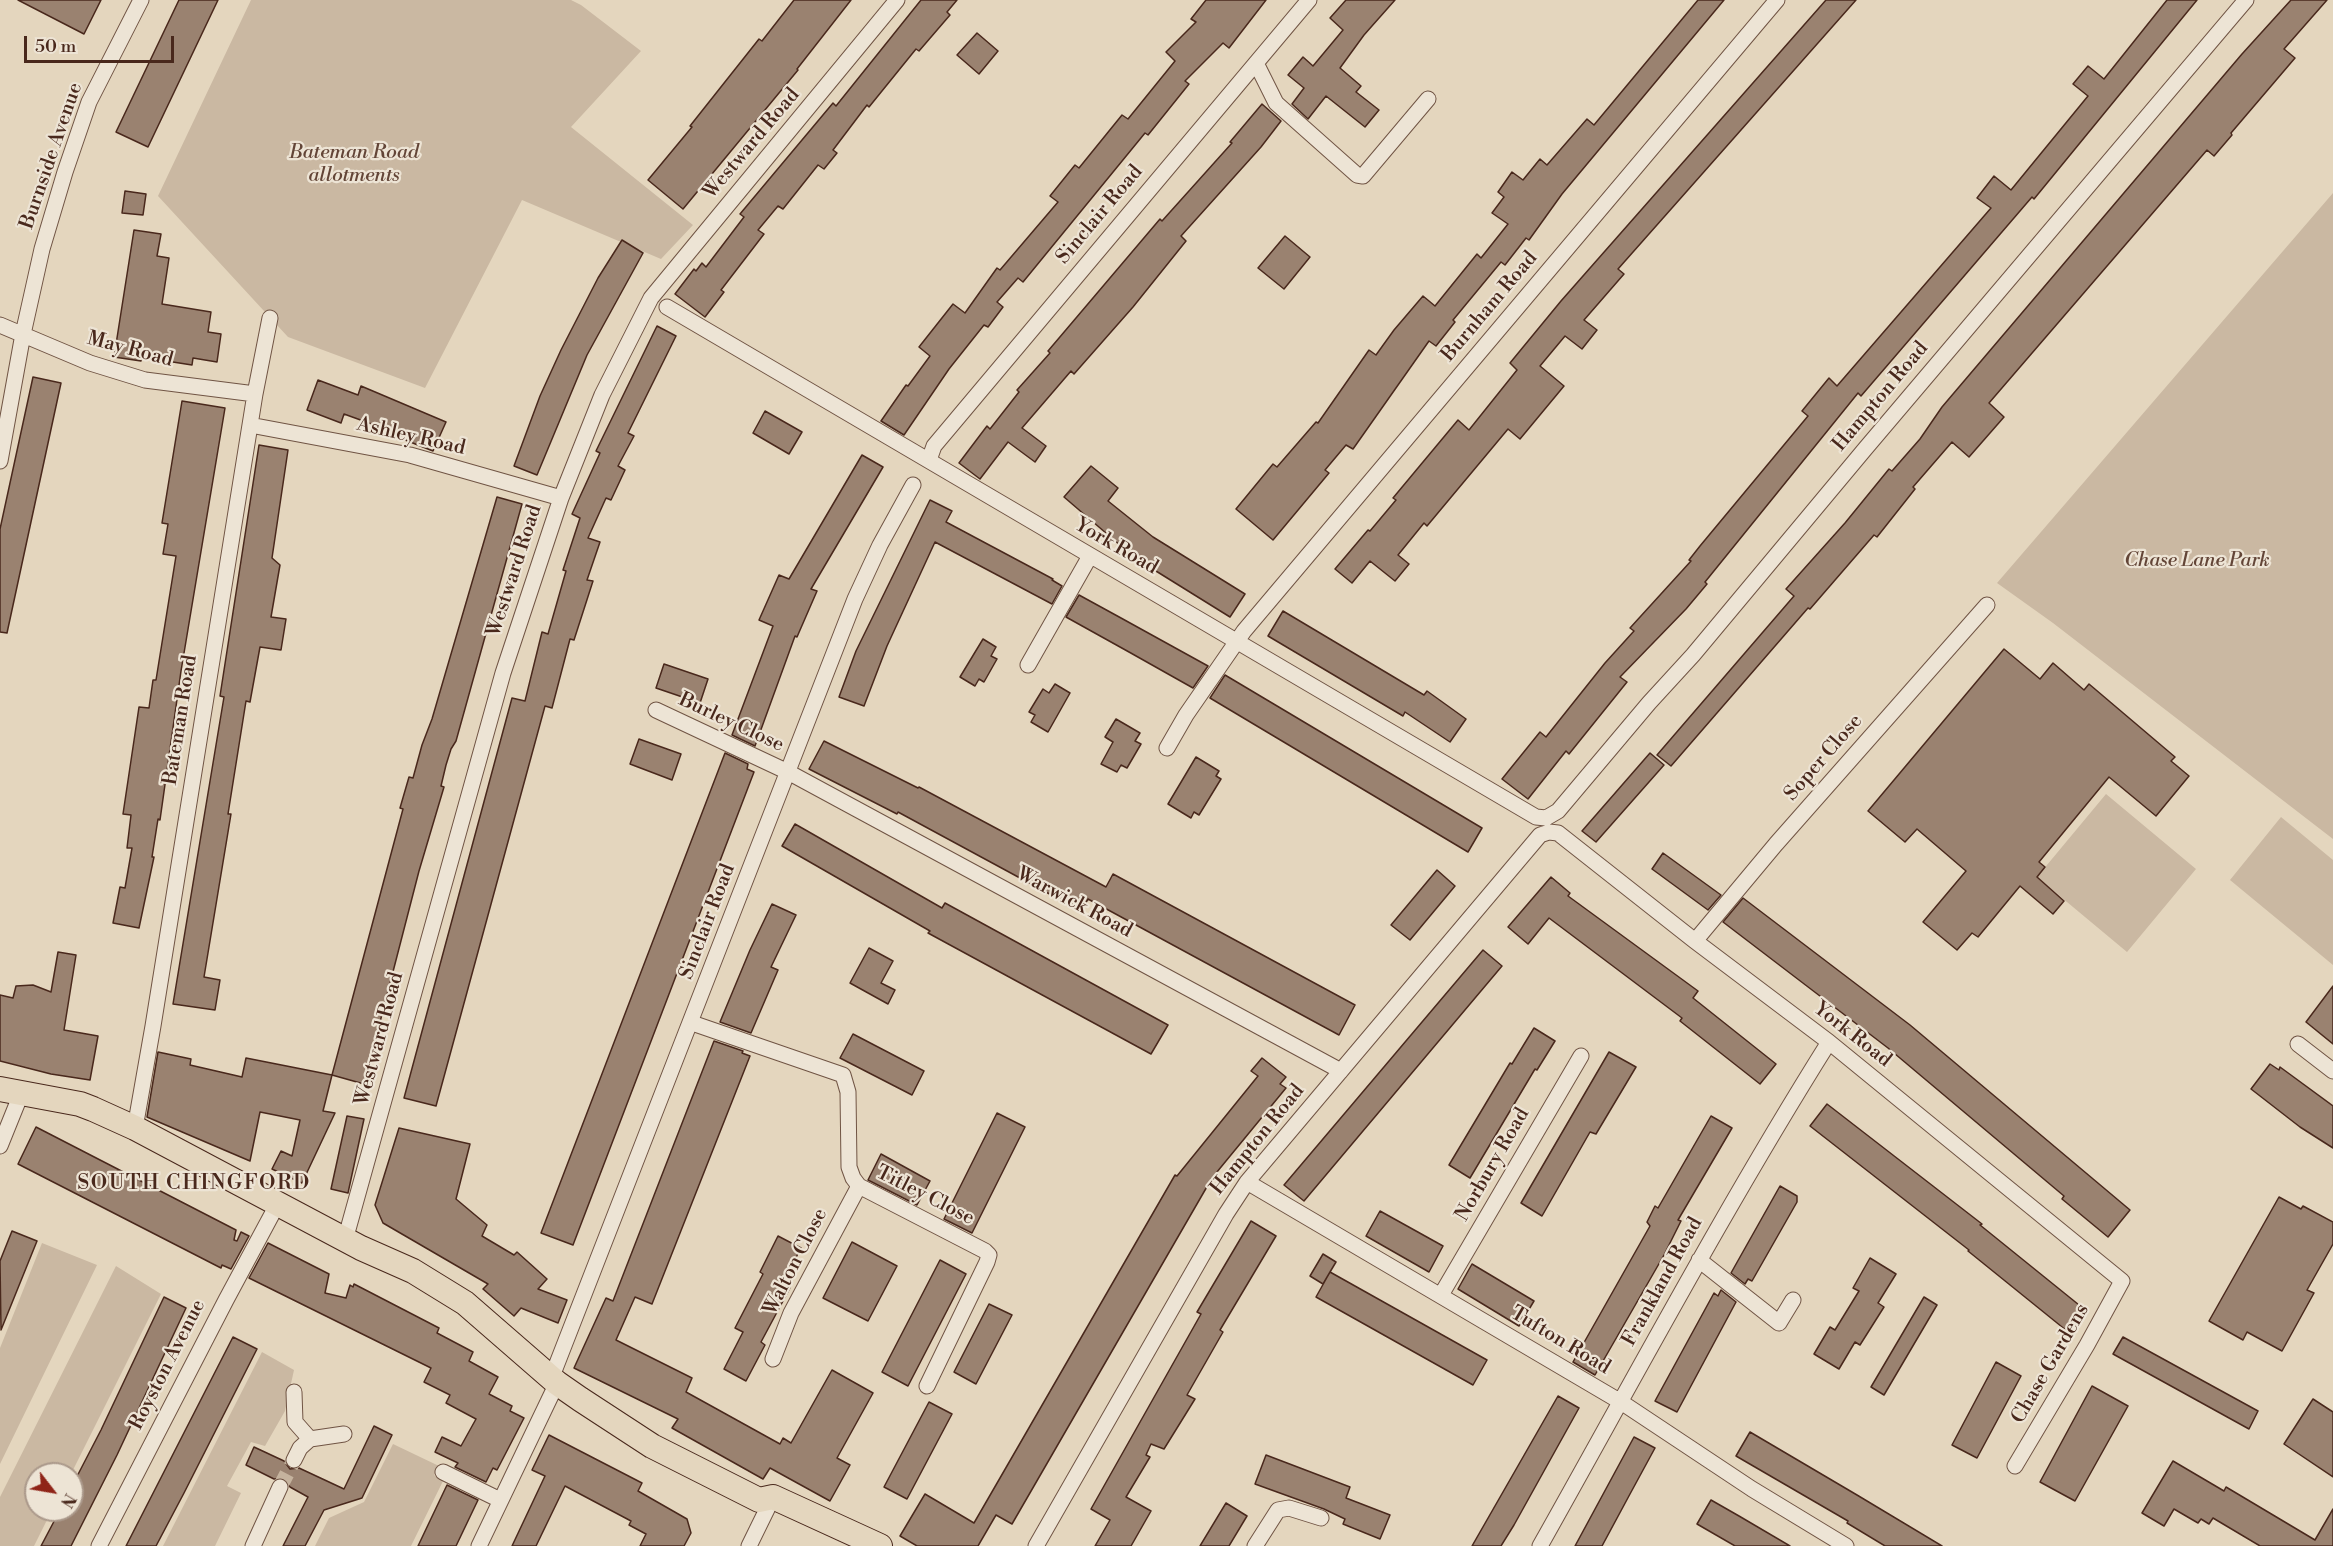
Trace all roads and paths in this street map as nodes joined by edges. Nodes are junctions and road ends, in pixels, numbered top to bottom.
1 (141, 0) edge
2 (897, 0) edge
3 (1309, 0) edge
4 (1777, 0) edge
5 (2246, 0) edge
6 (1256, 63) junction
7 (1428, 99) dead end
8 (667, 307) dead end
9 (270, 318) dead end
10 (0, 325) edge
11 (22, 334) junction
12 (255, 394) junction
13 (250, 425) junction
14 (929, 460) junction
15 (0, 461) edge
16 (913, 485) dead end
17 (561, 498) junction
18 (1090, 556) junction
19 (1987, 605) dead end
20 (1236, 641) junction
21 (1028, 665) dead end
22 (656, 711) dead end
23 (1167, 748) dead end
24 (788, 772) junction
25 (1547, 825) junction
26 (1695, 941) junction
27 (692, 1023) junction
28 (1829, 1042) junction
29 (2298, 1044) dead end
30 (1581, 1056) dead end
31 (1341, 1071) junction
32 (2333, 1071) edge
33 (10, 1091) edge
34 (135, 1128) junction
35 (0, 1146) edge
36 (1247, 1182) junction
37 (859, 1186) junction
38 (277, 1205) junction
39 (345, 1240) junction
40 (1699, 1260) junction
41 (2122, 1281) joint
42 (1441, 1295) junction
43 (1793, 1300) dead end
44 (773, 1359) dead end
45 (554, 1381) junction
46 (927, 1386) dead end
47 (294, 1392) dead end
48 (1621, 1402) junction
49 (344, 1434) dead end
50 (310, 1439) junction
51 (294, 1460) tunnel mouth
52 (2015, 1466) dead end
53 (443, 1472) dead end
54 (280, 1487) tunnel mouth
55 (773, 1497) junction
56 (500, 1500) junction
57 (1321, 1518) dead end
58 (99, 1546) edge
59 (253, 1546) edge
60 (479, 1546) edge
61 (749, 1546) edge
62 (880, 1546) edge
63 (1036, 1546) edge
64 (1255, 1546) edge
65 (1539, 1546) edge
66 (1846, 1546) edge

1 - 11 street, Burnside Avenue
2 - 17 street, Westward Road
3 - 6 street, Sinclair Road
4 - 20 street, Burnham Road
5 - 25 street, Hampton Road
6 - 7 street
6 - 14 street, Sinclair Road
8 - 14 street, York Road
9 - 12 street, Bateman Road
10 - 11 street, May Road
11 - 12 street, May Road
11 - 15 street, Burnside Avenue
12 - 13 street, Bateman Road
13 - 17 street, Ashley Road
13 - 34 street, Bateman Road
14 - 18 street, York Road
16 - 24 street, Sinclair Road
17 - 39 street, Westward Road
18 - 20 street, York Road
18 - 21 street
19 - 26 street, Soper Close
20 - 23 street, Burnham Road
20 - 25 street, York Road
22 - 24 street, Burley Close
24 - 27 street, Sinclair Road
24 - 31 street, Warwick Road
25 - 26 street, York Road
25 - 31 street, Hampton Road
26 - 28 street, York Road
27 - 37 street, Titley Close
27 - 45 street, Sinclair Road
28 - 40 street, Frankland Road
28 - 41 street, York Road
29 - 32 street
30 - 42 street, Norbury Road
31 - 36 street, Hampton Road
33 - 34 main road
33 - 35 street
34 - 38 main road
36 - 42 street, Tufton Road
36 - 63 street, Hampton Road
37 - 44 street, Walton Close
37 - 46 street, Titley Close
38 - 39 main road
38 - 58 street, Royston Avenue
39 - 45 main road
40 - 43 street
40 - 48 street, Frankland Road
41 - 52 street, Chase Gardens
42 - 48 street, Tufton Road
45 - 55 main road
45 - 56 street, Sinclair Road
47 - 50 street
48 - 65 street, Frankland Road
48 - 66 street, Tufton Road
49 - 50 street
50 - 51 street
53 - 56 street
54 - 59 street
55 - 61 street
55 - 62 main road
56 - 60 street, Sinclair Road
57 - 64 street

